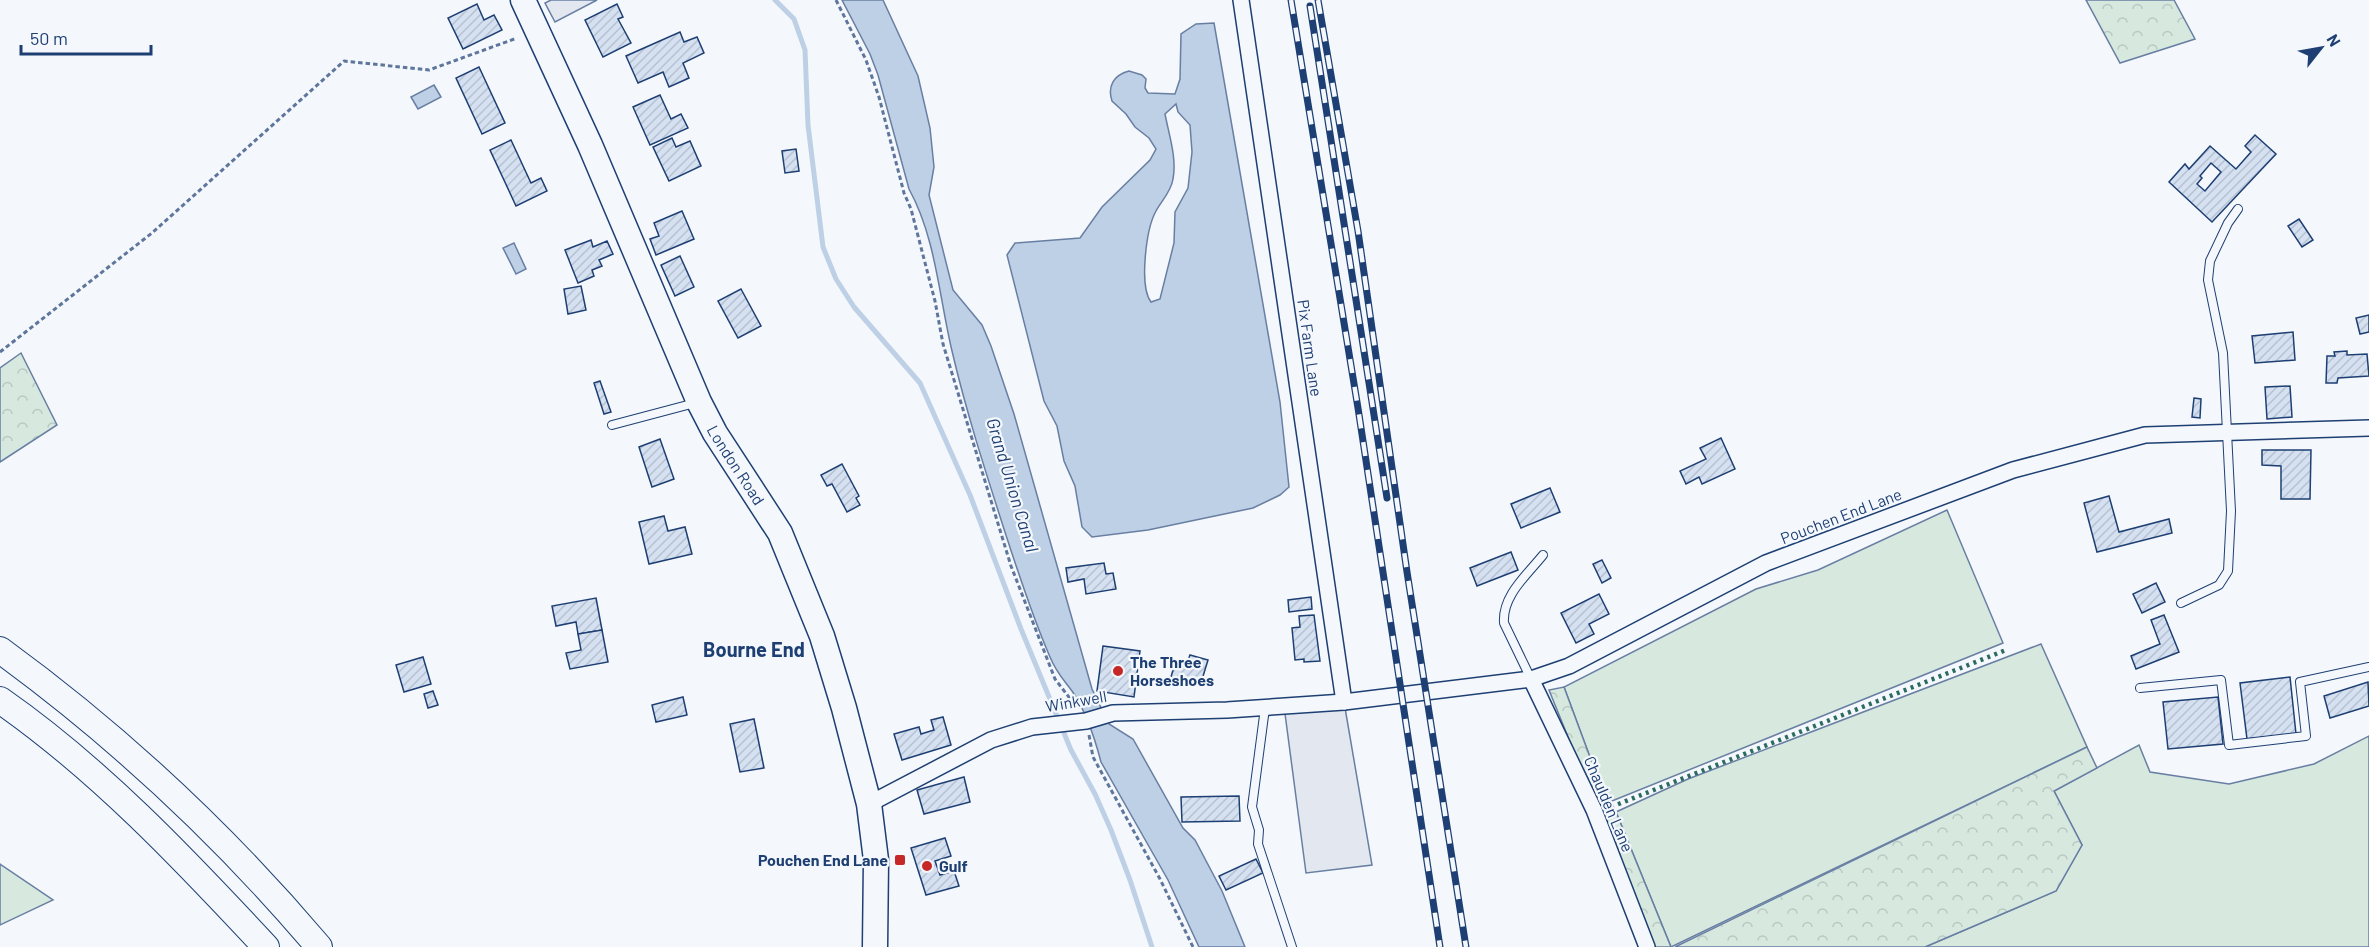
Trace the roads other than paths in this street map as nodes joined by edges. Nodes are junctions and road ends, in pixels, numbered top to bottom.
1 (523, 0) edge
2 (1241, 0) edge
3 (2238, 209) dead end
4 (699, 402) junction
5 (612, 425) dead end
6 (2369, 428) edge
7 (2229, 434) junction
8 (1543, 555) dead end
9 (2181, 603) dead end
10 (0, 650) edge
11 (2369, 667) edge
12 (1531, 679) junction
13 (2140, 688) dead end
14 (0, 700) edge
15 (1344, 702) junction
16 (1265, 708) junction
17 (869, 804) junction
18 (266, 947) edge
19 (319, 947) edge
20 (875, 947) edge
21 (1292, 947) edge
22 (1647, 947) edge

1 - 4 main road, London Road
2 - 15 street, Pix Farm Lane
3 - 7 lane
4 - 5 lane
4 - 17 main road, London Road
6 - 7 street, Pouchen End Lane
7 - 9 lane
7 - 12 street, Pouchen End Lane
8 - 12 lane
10 - 19 highway
11 - 13 lane
12 - 15 street, Pouchen End Lane
12 - 22 street, Chaulden Lane
14 - 18 highway
15 - 16 street, Winkwell
16 - 17 street, Winkwell
16 - 21 lane
17 - 20 main road, London Road

